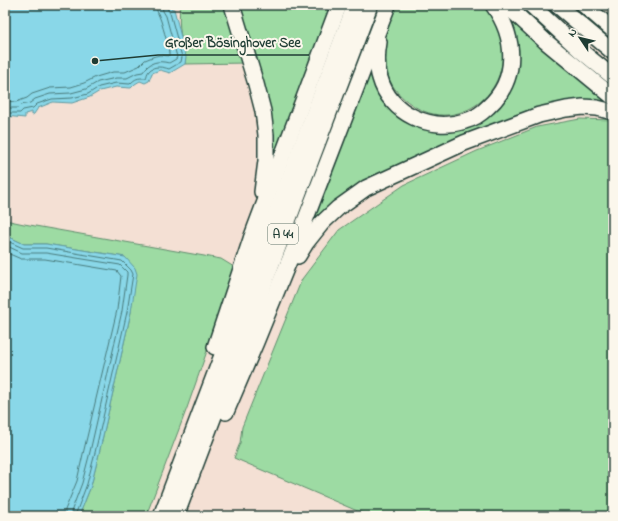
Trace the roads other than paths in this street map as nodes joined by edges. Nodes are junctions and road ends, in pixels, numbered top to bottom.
1 (232, 5) edge
2 (339, 5) edge
3 (355, 5) edge
4 (370, 5) edge
5 (388, 5) edge
6 (493, 5) edge
7 (506, 5) edge
8 (531, 5) edge
9 (557, 5) edge
10 (584, 5) edge
11 (613, 30) edge
12 (613, 52) edge
13 (613, 77) edge
14 (613, 97) edge
15 (613, 112) edge
16 (251, 240) junction
17 (278, 289) junction
18 (189, 441) junction
19 (197, 462) junction
20 (161, 516) edge
21 (176, 516) edge

1 - 16 highway
2 - 16 highway
3 - 18 highway, A 44
4 - 19 highway, A 44
5 - 6 highway
5 - 17 highway
7 - 14 highway
8 - 13 highway
9 - 12 highway
10 - 11 highway
15 - 17 highway
16 - 18 highway
17 - 19 highway
18 - 20 highway, A 44
19 - 21 highway, A 44

